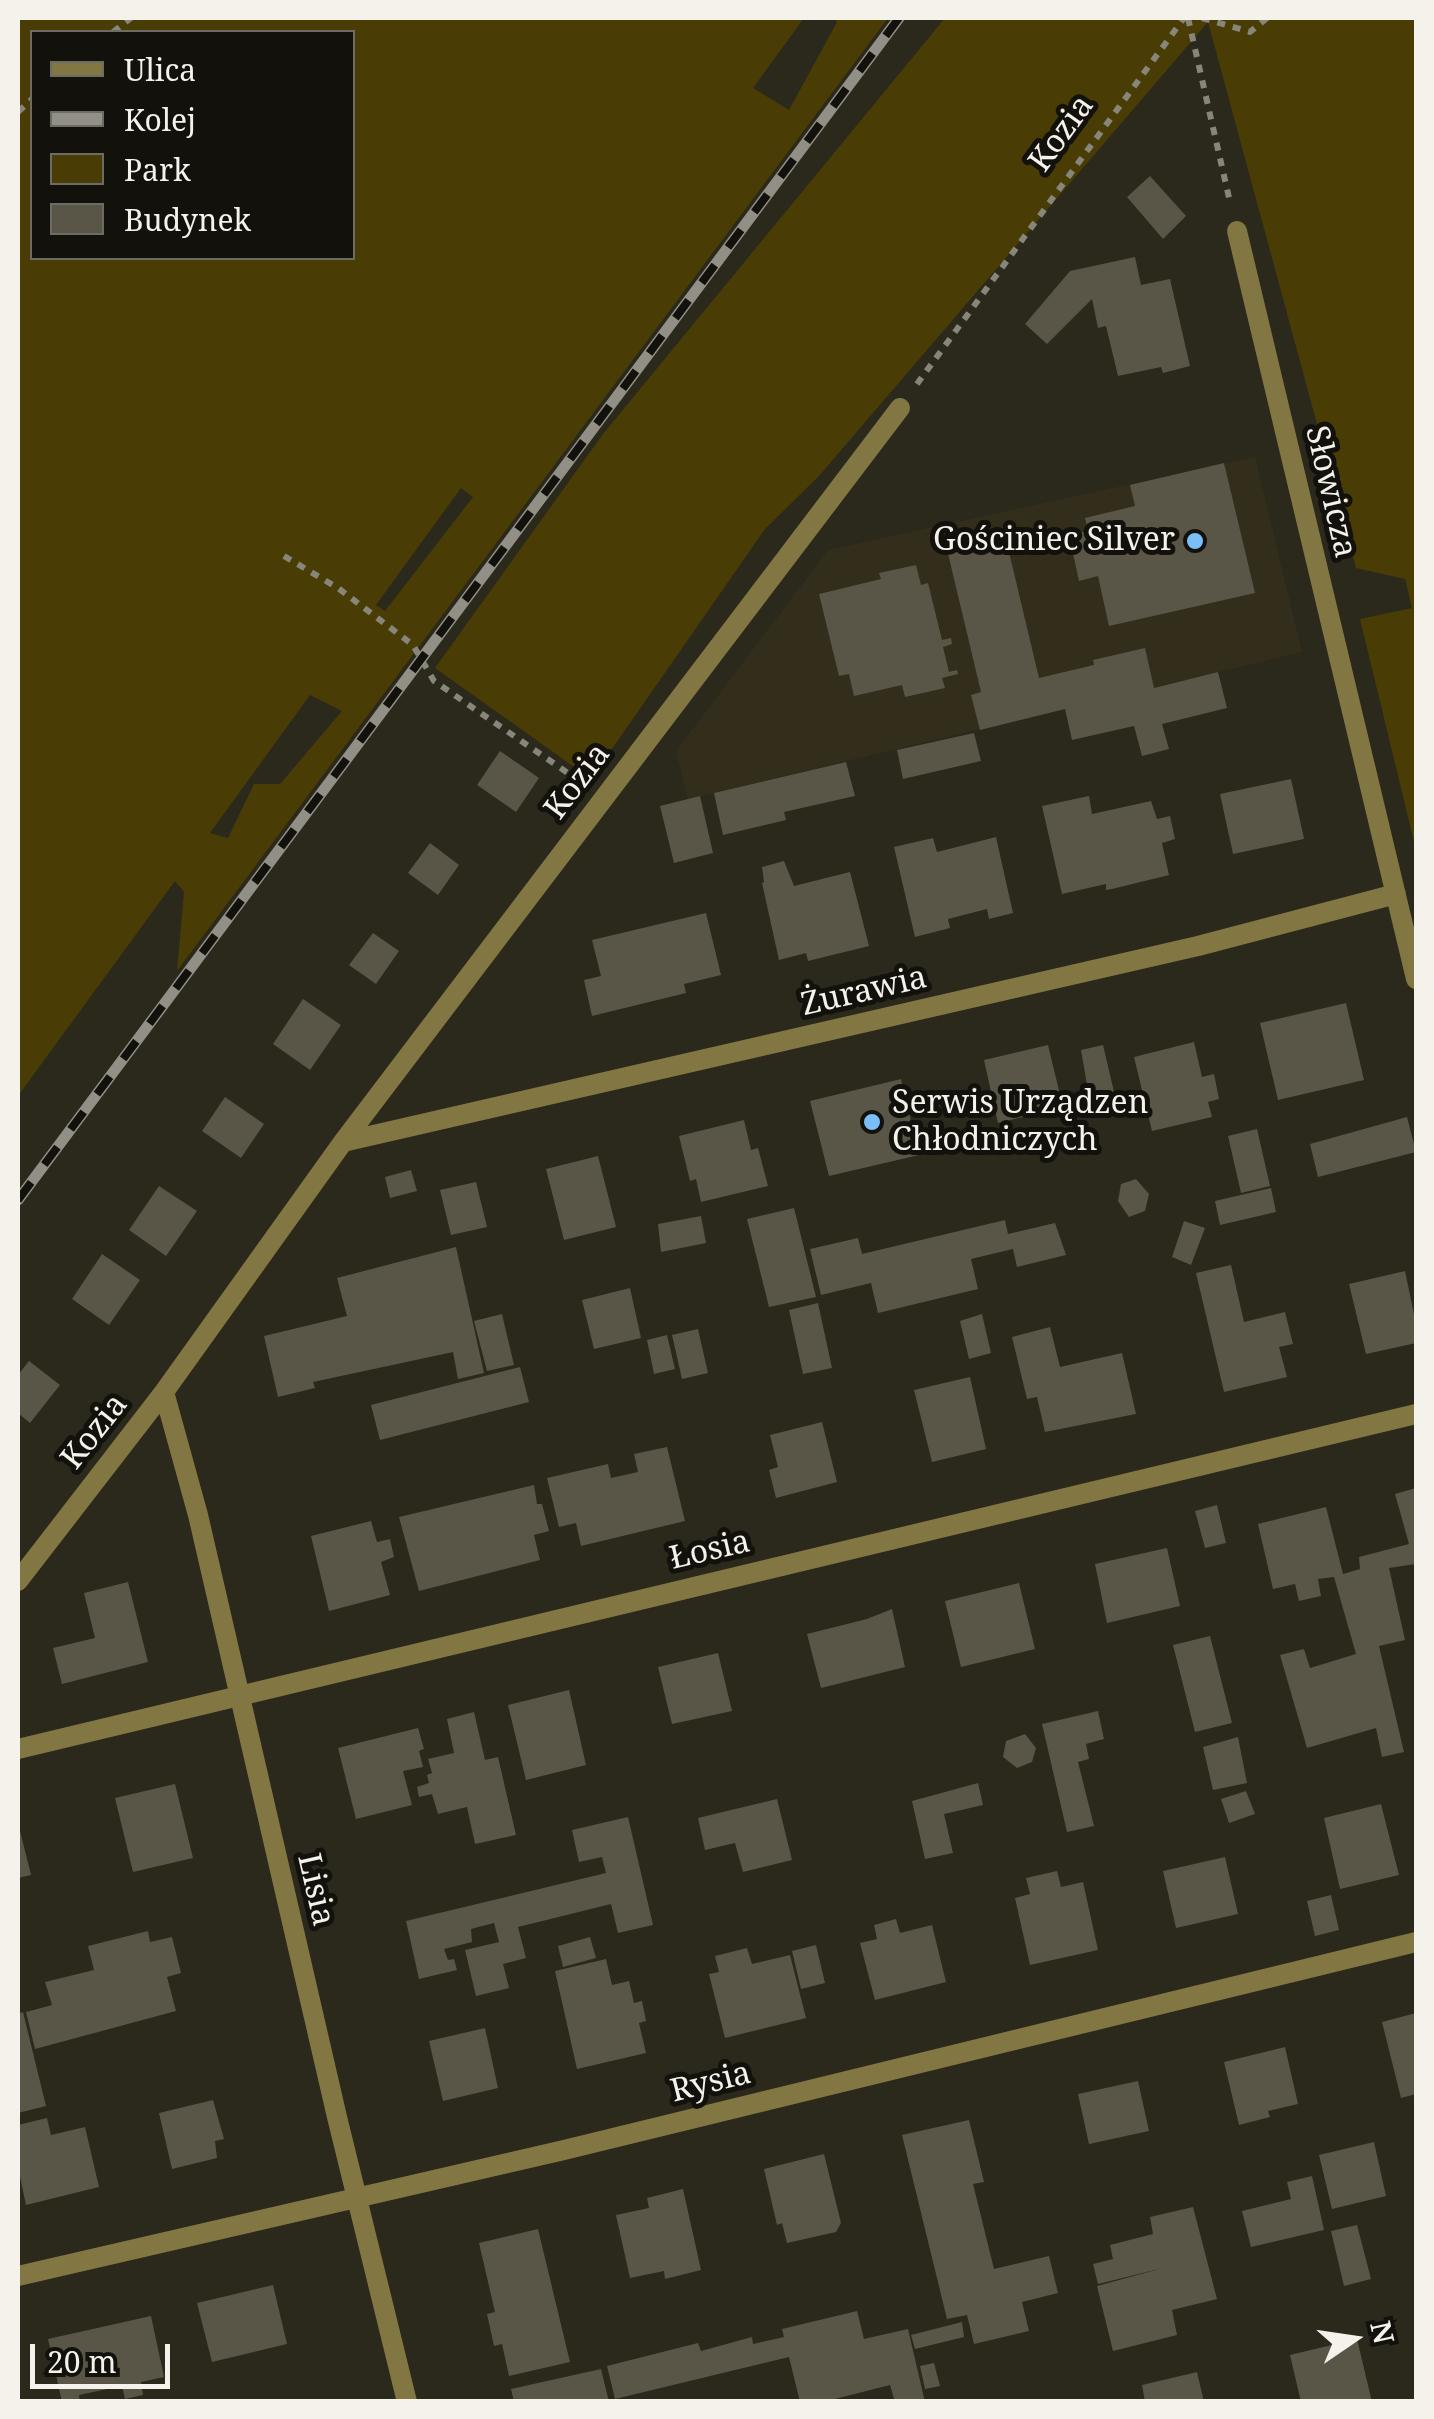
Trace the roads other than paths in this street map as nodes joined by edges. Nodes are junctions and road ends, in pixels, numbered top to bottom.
1 (1237, 231) road end
2 (900, 408) road end
3 (1396, 894) junction
4 (1416, 980) edge
5 (342, 1142) junction
6 (164, 1392) junction
7 (1416, 1414) edge
8 (18, 1581) edge
9 (239, 1694) junction
10 (18, 1749) edge
11 (1416, 1942) edge
12 (359, 2198) junction
13 (18, 2276) edge
14 (408, 2402) edge

1 - 3 street, Słowicza
2 - 5 street, Kozia
3 - 4 street, Słowicza
3 - 5 street, Żurawia
5 - 6 street, Kozia
6 - 8 street, Kozia
6 - 9 street, Lisia
7 - 9 street, Łosia
9 - 10 street, Łosia
9 - 12 street, Lisia
11 - 12 street, Rysia
12 - 13 street, Rysia
12 - 14 street, Lisia

